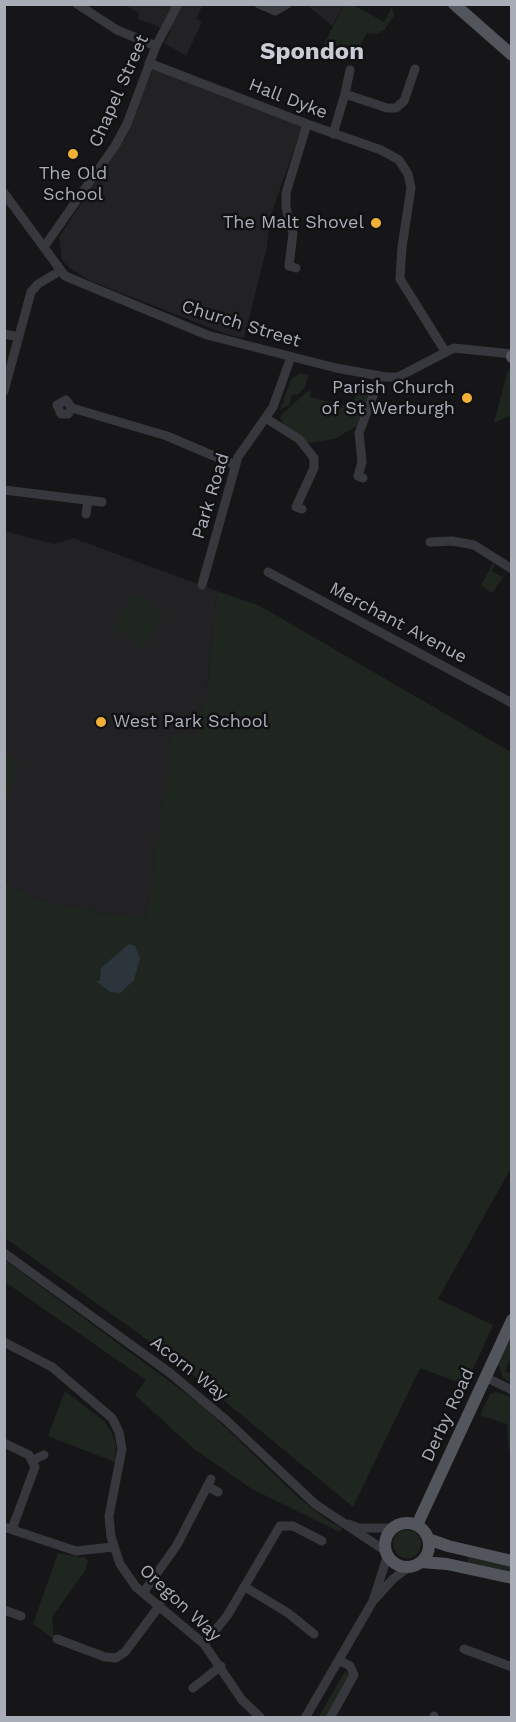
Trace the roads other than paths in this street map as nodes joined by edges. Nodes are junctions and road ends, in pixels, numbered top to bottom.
1 (77, 4) edge
2 (178, 4) edge
3 (259, 4) edge
4 (287, 4) edge
5 (454, 4) edge
6 (156, 46) junction
7 (512, 55) edge
8 (149, 63) junction
9 (415, 69) dead end
10 (350, 70) dead end
11 (345, 94) junction
12 (307, 124) junction
13 (333, 134) junction
14 (4, 193) edge
15 (303, 225) dead end
16 (292, 227) junction
17 (44, 247) junction
18 (296, 268) dead end
19 (60, 271) junction
20 (4, 334) edge
21 (19, 337) junction
22 (445, 351) junction
23 (512, 356) edge
24 (291, 357) junction
25 (380, 377) junction
26 (4, 391) edge
27 (72, 408) dead end
28 (267, 419) junction
29 (236, 465) junction
30 (363, 478) dead end
31 (4, 490) edge
32 (88, 500) junction
33 (102, 502) dead end
34 (302, 509) dead end
35 (86, 514) dead end
36 (430, 542) dead end
37 (512, 569) edge
38 (268, 572) dead end
39 (202, 585) dead end
40 (512, 703) edge
41 (4, 1253) edge
42 (512, 1320) edge
43 (4, 1342) edge
44 (484, 1377) junction
45 (512, 1390) edge
46 (4, 1443) edge
47 (44, 1455) dead end
48 (33, 1460) junction
49 (218, 1492) dead end
50 (342, 1522) junction
51 (417, 1525) junction
52 (8, 1528) edge
53 (394, 1528) junction
54 (428, 1539) junction
55 (322, 1541) dead end
56 (113, 1547) junction
57 (388, 1553) junction
58 (512, 1561) edge
59 (416, 1564) junction
60 (512, 1578) edge
61 (245, 1587) junction
62 (143, 1593) junction
63 (373, 1601) junction
64 (160, 1605) junction
65 (314, 1634) dead end
66 (63, 1638) dead end
67 (204, 1644) junction
68 (464, 1649) dead end
69 (339, 1660) junction
70 (221, 1666) junction
71 (512, 1666) edge
72 (193, 1688) dead end
73 (261, 1718) edge
74 (305, 1718) edge
75 (330, 1718) edge

1 - 6 street
2 - 6 street, Chapel Street
3 - 4 street
5 - 7 main road
6 - 8 street, Chapel Street
8 - 12 street, Hall Dyke
8 - 17 street, Chapel Street
9 - 11 street
10 - 11 street
11 - 13 street
12 - 13 street, Hall Dyke
12 - 16 street
13 - 22 street, Hall Dyke
14 - 17 street, Church Street
15 - 16 street
16 - 18 street
17 - 19 street, Church Street
19 - 21 street
19 - 24 street, Church Street
20 - 21 street
21 - 26 street
22 - 23 street
22 - 25 street, Church Street
24 - 25 street, Church Street
24 - 28 street, Park Road
25 - 30 street
27 - 29 street
28 - 29 street, Park Road
28 - 34 street
29 - 39 street, Park Road
31 - 32 street
32 - 33 street
32 - 35 street
36 - 37 street
38 - 40 street, Merchant Avenue
41 - 50 street, Acorn Way
42 - 44 main road, Derby Road
43 - 56 street, Oregon Way
44 - 45 street
44 - 51 main road, Derby Road
46 - 48 street
47 - 48 street
48 - 52 street
49 - 62 street
50 - 53 street, Acorn Way
50 - 57 street, Acorn Way
51 - 53 main road
51 - 54 main road
52 - 56 street
53 - 57 main road
54 - 58 main road
54 - 59 main road
55 - 61 street
56 - 62 street, Oregon Way
57 - 59 main road
57 - 63 street
59 - 60 main road
59 - 63 street
61 - 65 street
61 - 67 street
62 - 64 street, Oregon Way
63 - 69 street
64 - 66 street
64 - 67 street, Oregon Way
67 - 70 street, Oregon Way
68 - 71 street
69 - 74 street
69 - 75 street
70 - 72 street
70 - 73 street, Oregon Way

